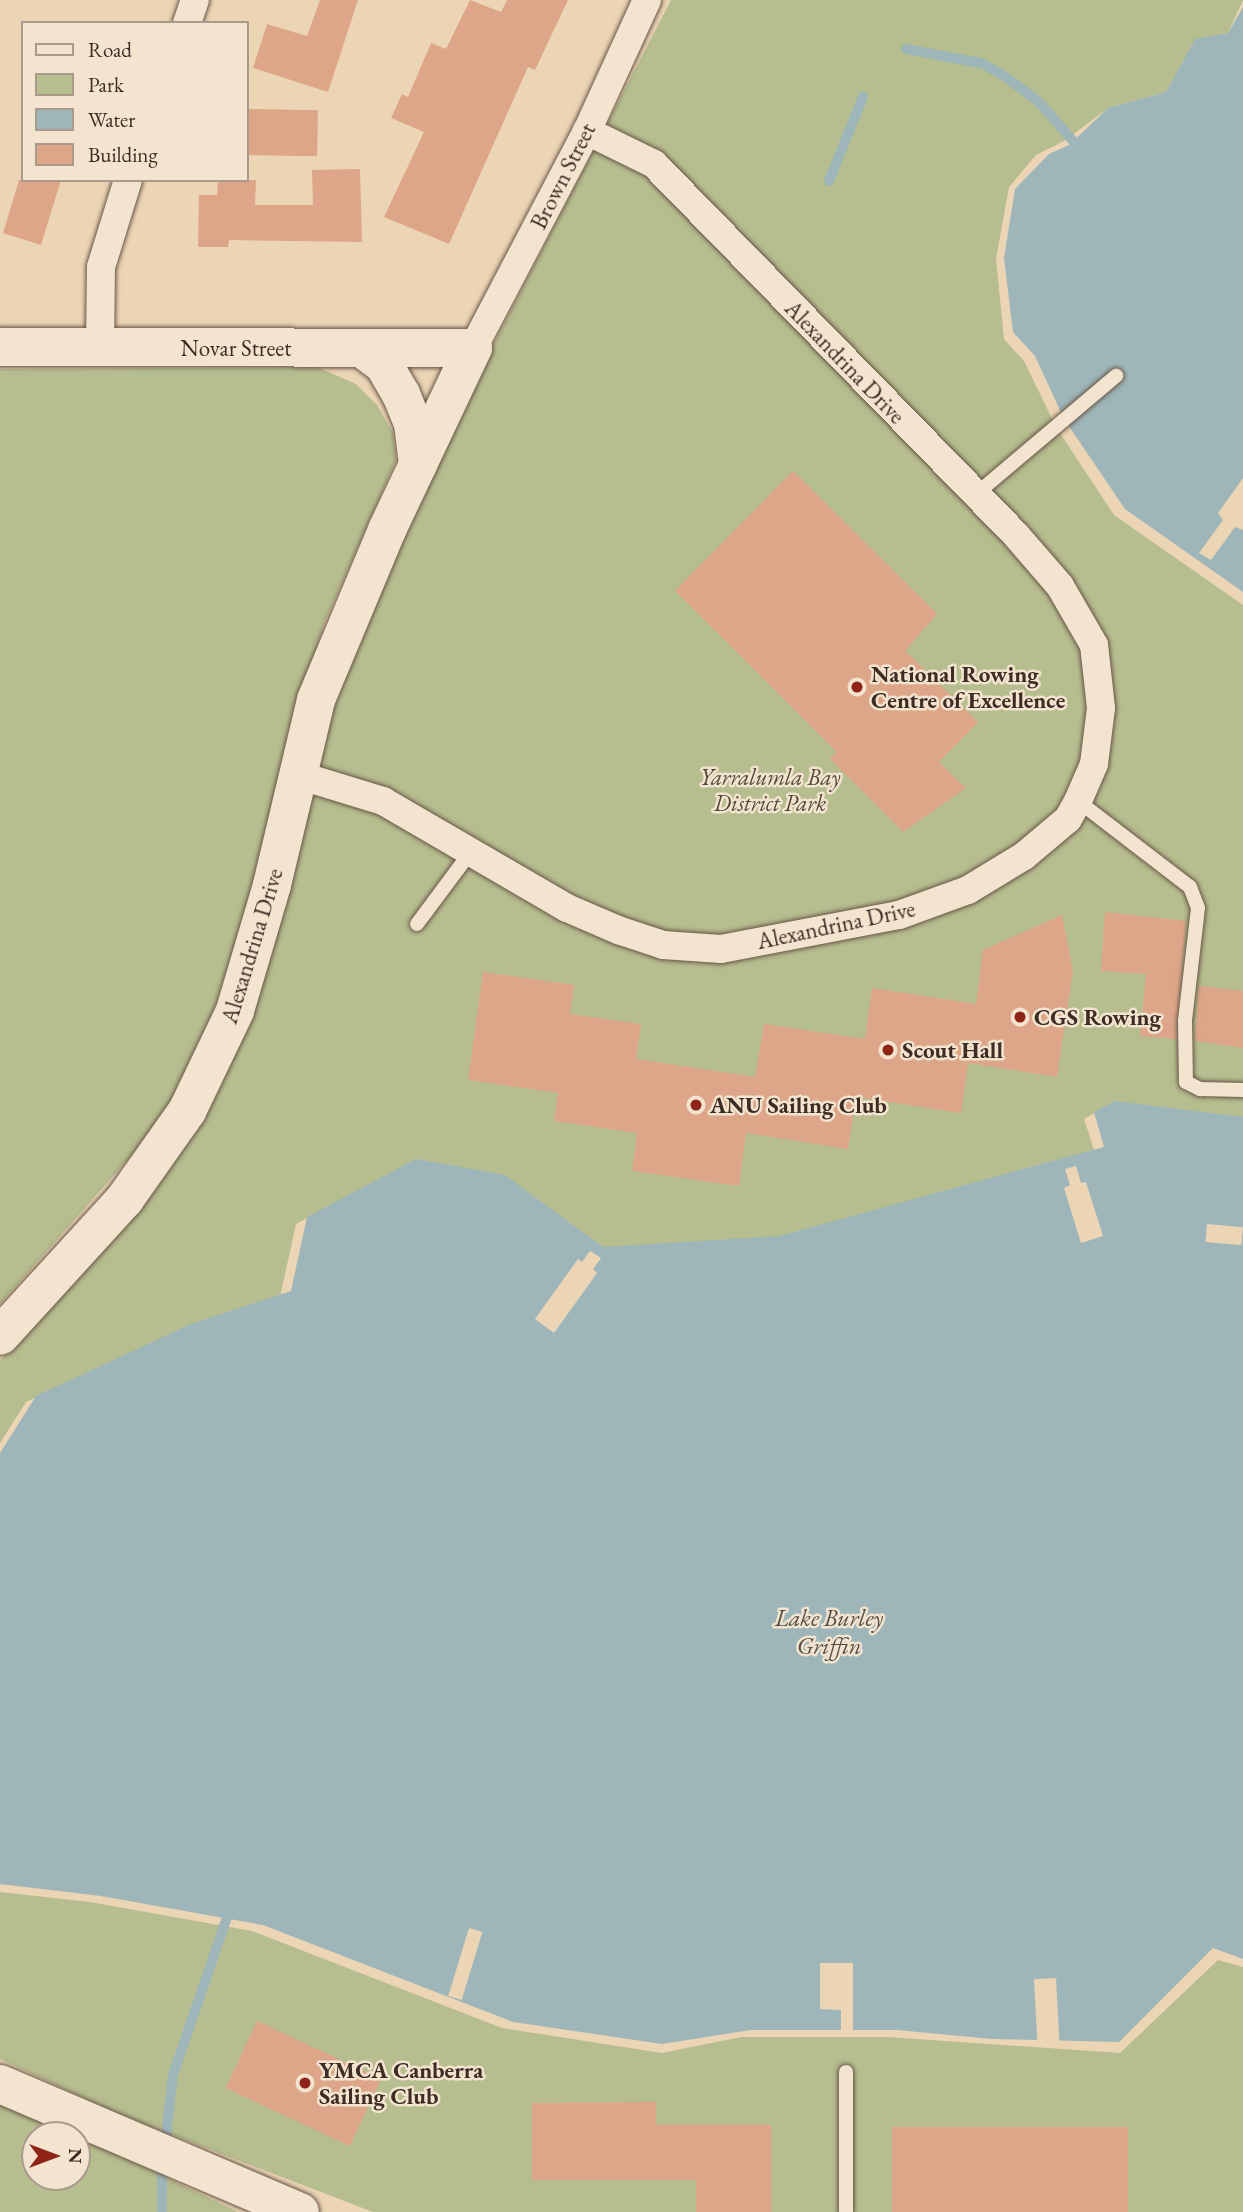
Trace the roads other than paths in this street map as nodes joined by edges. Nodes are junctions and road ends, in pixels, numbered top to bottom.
1 (195, 0) edge
2 (647, 0) edge
3 (188, 21) edge
4 (587, 131) junction
5 (127, 182) edge
6 (0, 347) edge
7 (100, 347) junction
8 (361, 348) junction
9 (473, 348) junction
10 (1116, 376) dead end
11 (418, 465) junction
12 (975, 495) junction
13 (298, 775) junction
14 (1078, 801) junction
15 (470, 853) junction
16 (417, 924) dead end
17 (1243, 1090) edge
18 (0, 1336) edge
19 (846, 2071) dead end
20 (0, 2084) edge
21 (300, 2212) edge
22 (846, 2212) edge

1 - 3 street
2 - 4 street, Brown Street
4 - 9 street, Brown Street
4 - 12 street, Alexandrina Drive
5 - 7 street
6 - 7 main road, Novar Street
7 - 8 main road, Novar Street
8 - 9 main road, Novar Street
8 - 11 main road
9 - 11 main road, Alexandrina Drive
10 - 12 lane
11 - 13 main road, Alexandrina Drive
12 - 14 street, Alexandrina Drive
13 - 15 street, Alexandrina Drive
13 - 18 main road, Alexandrina Drive
14 - 15 street, Alexandrina Drive
14 - 17 lane
15 - 16 lane
19 - 22 lane
20 - 21 main road

